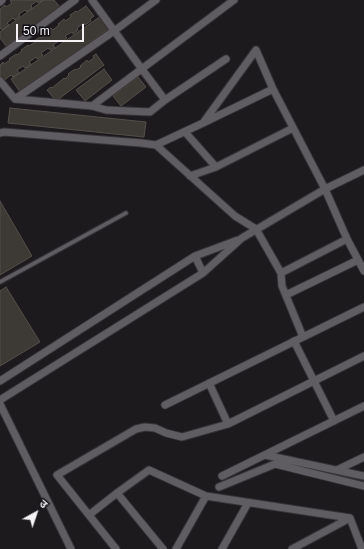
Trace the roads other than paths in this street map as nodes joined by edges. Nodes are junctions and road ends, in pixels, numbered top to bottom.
1 (75, 0) edge
2 (92, 0) edge
3 (156, 0) edge
4 (234, 0) edge
5 (114, 31) junction
6 (0, 56) edge
7 (226, 59) dead end
8 (141, 68) junction
9 (0, 81) edge
10 (273, 89) junction
11 (14, 99) junction
12 (165, 100) junction
13 (92, 106) junction
14 (203, 124) junction
15 (293, 128) junction
16 (185, 132) junction
17 (0, 133) edge
18 (156, 145) junction
19 (216, 167) junction
20 (364, 170) edge
21 (190, 176) junction
22 (325, 189) junction
23 (126, 213) dead end
24 (256, 229) junction
25 (242, 238) junction
26 (348, 239) junction
27 (195, 256) junction
28 (358, 260) junction
29 (364, 271) edge
30 (203, 273) junction
31 (281, 273) junction
32 (0, 282) edge
33 (286, 295) junction
34 (364, 307) edge
35 (303, 337) junction
36 (294, 341) junction
37 (364, 356) edge
38 (0, 381) edge
39 (314, 381) junction
40 (209, 383) junction
41 (0, 400) edge
42 (0, 404) edge
43 (165, 405) dead end
44 (364, 406) edge
45 (334, 422) junction
46 (228, 424) junction
47 (265, 455) junction
48 (364, 457) edge
49 (337, 470) junction
50 (222, 476) dead end
51 (364, 476) edge
52 (364, 486) edge
53 (219, 487) dead end
54 (117, 493) junction
55 (206, 496) junction
56 (248, 503) junction
57 (89, 515) junction
58 (350, 518) junction
59 (71, 549) edge
60 (116, 549) edge
61 (163, 549) edge
62 (176, 549) edge
63 (222, 549) edge
64 (292, 549) edge
65 (362, 549) edge

1 - 6 street
2 - 5 street
3 - 5 street
4 - 8 street
5 - 8 street
5 - 11 street
7 - 12 street
8 - 12 street
8 - 13 street
9 - 11 street
10 - 14 street
10 - 14 street
10 - 15 street
11 - 13 street
12 - 13 street
14 - 16 street
15 - 19 street
15 - 22 street
16 - 18 street
16 - 19 street
17 - 18 street
18 - 21 street
19 - 21 street
20 - 22 street
21 - 24 street
22 - 24 street
22 - 26 street
23 - 32 lane
24 - 25 street
24 - 31 street
25 - 27 street
25 - 30 street
26 - 28 street
26 - 31 street
27 - 30 street
27 - 38 street
28 - 29 street
28 - 33 street
30 - 41 street
31 - 33 street
33 - 35 street
34 - 35 street
35 - 36 street
36 - 39 street
36 - 40 street
37 - 39 street
39 - 45 street
39 - 46 street
40 - 43 street
40 - 46 street
42 - 59 street
44 - 45 street
45 - 47 street
46 - 57 street
47 - 49 street
47 - 50 street
48 - 49 street
49 - 51 street
52 - 53 street
54 - 55 street
54 - 57 street
54 - 61 street
55 - 56 street
55 - 62 street
56 - 58 street
56 - 63 street
57 - 60 street
58 - 64 street
58 - 65 street

